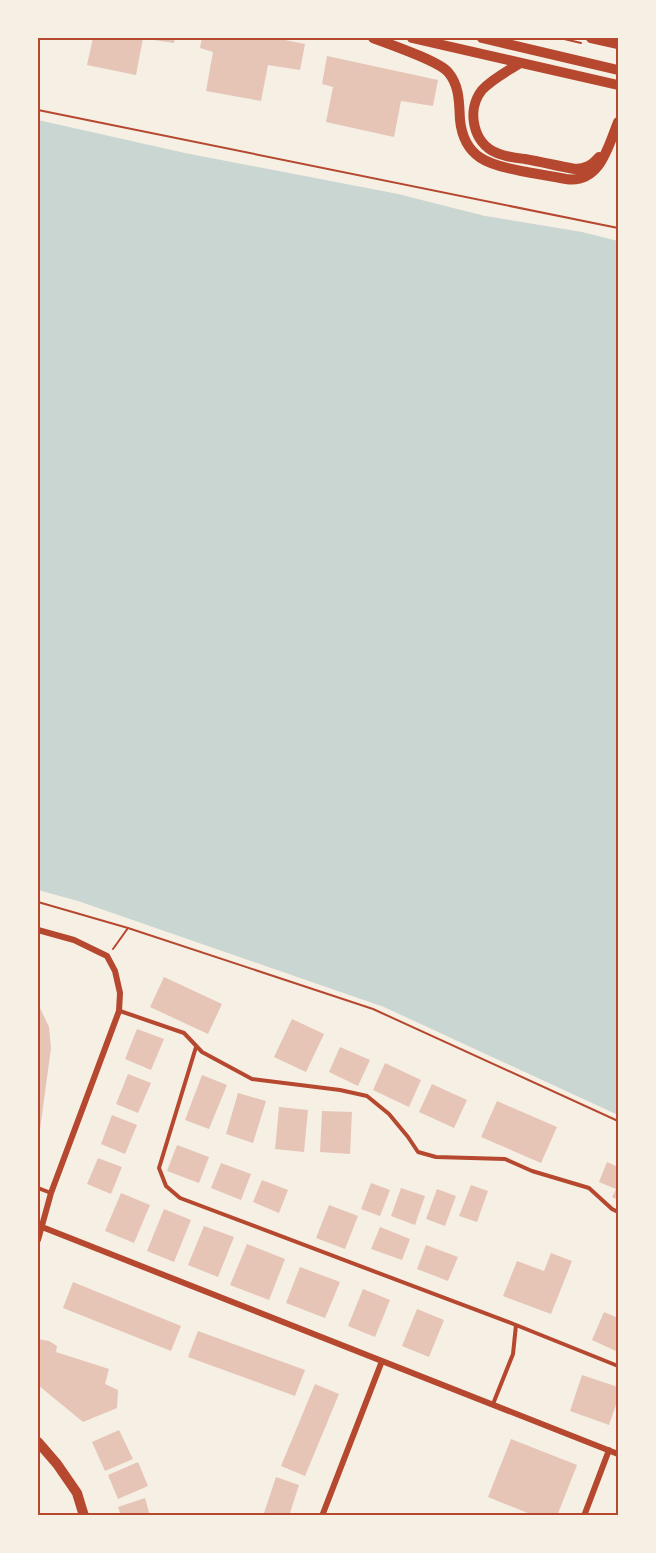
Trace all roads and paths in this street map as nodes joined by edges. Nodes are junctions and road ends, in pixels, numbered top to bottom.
1 (373, 38) edge
2 (412, 38) edge
3 (482, 38) edge
4 (591, 38) edge
5 (618, 44) edge
6 (520, 63) junction
7 (618, 70) edge
8 (618, 85) edge
9 (38, 110) edge
10 (618, 122) edge
11 (610, 142) junction
12 (618, 228) edge
13 (38, 902) edge
14 (128, 928) junction
15 (38, 930) edge
16 (107, 956) junction
17 (119, 1011) junction
18 (196, 1047) junction
19 (618, 1121) edge
20 (38, 1188) edge
21 (51, 1193) junction
22 (618, 1212) edge
23 (42, 1227) junction
24 (38, 1240) edge
25 (516, 1325) junction
26 (382, 1361) junction
27 (618, 1366) edge
28 (493, 1404) junction
29 (38, 1442) edge
30 (609, 1450) junction
31 (618, 1454) edge
32 (84, 1515) edge
33 (322, 1515) edge
34 (584, 1515) edge

1 - 11 main road
2 - 6 main road
3 - 7 main road
4 - 5 main road
6 - 8 main road
6 - 11 main road
9 - 12 path
10 - 11 main road
13 - 14 path
14 - 16 path
14 - 19 path
15 - 16 street
16 - 17 street
17 - 18 lane
17 - 21 street
18 - 22 lane
18 - 25 lane
20 - 21 lane
21 - 23 street
23 - 24 street
23 - 26 street
25 - 27 lane
25 - 28 lane
26 - 28 street
26 - 33 street
28 - 30 street
29 - 32 main road
30 - 31 street
30 - 34 street

